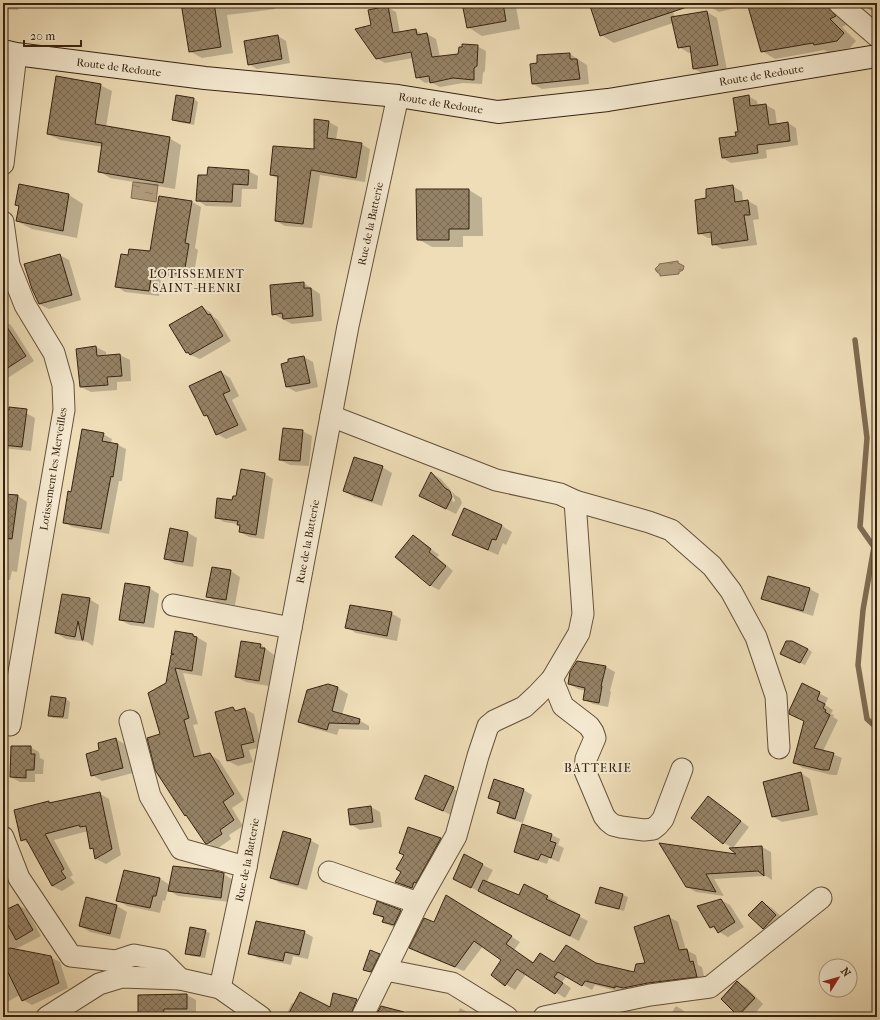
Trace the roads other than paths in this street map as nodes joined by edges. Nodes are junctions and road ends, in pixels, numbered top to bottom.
1 (839, 3) edge
2 (877, 36) edge
3 (10, 52) edge
4 (877, 56) edge
5 (398, 96) junction
6 (3, 164) edge
7 (3, 222) edge
8 (331, 416) junction
9 (575, 501) junction
10 (173, 605) dead end
11 (291, 628) junction
12 (552, 679) junction
13 (130, 721) dead end
14 (10, 725) dead end
15 (779, 748) dead end
16 (682, 769) dead end
17 (3, 837) edge
18 (246, 867) junction
19 (329, 872) dead end
20 (11, 880) edge
21 (821, 898) dead end
22 (418, 903) junction
23 (386, 970) junction
24 (180, 979) junction
25 (220, 988) junction
26 (47, 1017) edge
27 (261, 1017) edge
28 (362, 1017) edge
29 (507, 1017) edge
30 (544, 1017) edge

1 - 2 street
3 - 5 main road, Route de Redoute
3 - 6 street
4 - 5 main road, Route de Redoute
5 - 8 street, Rue de la Batterie
7 - 14 street, Lotissement les Merveilles
8 - 9 street
8 - 11 street, Rue de la Batterie
9 - 12 street
9 - 15 street
10 - 11 street
11 - 18 street, Rue de la Batterie
12 - 16 street
12 - 22 street
13 - 18 street
17 - 20 street
18 - 25 street, Rue de la Batterie
19 - 22 street
20 - 24 street
21 - 30 street
22 - 23 street
23 - 28 street
23 - 29 street
24 - 25 street
24 - 26 street
25 - 27 street

